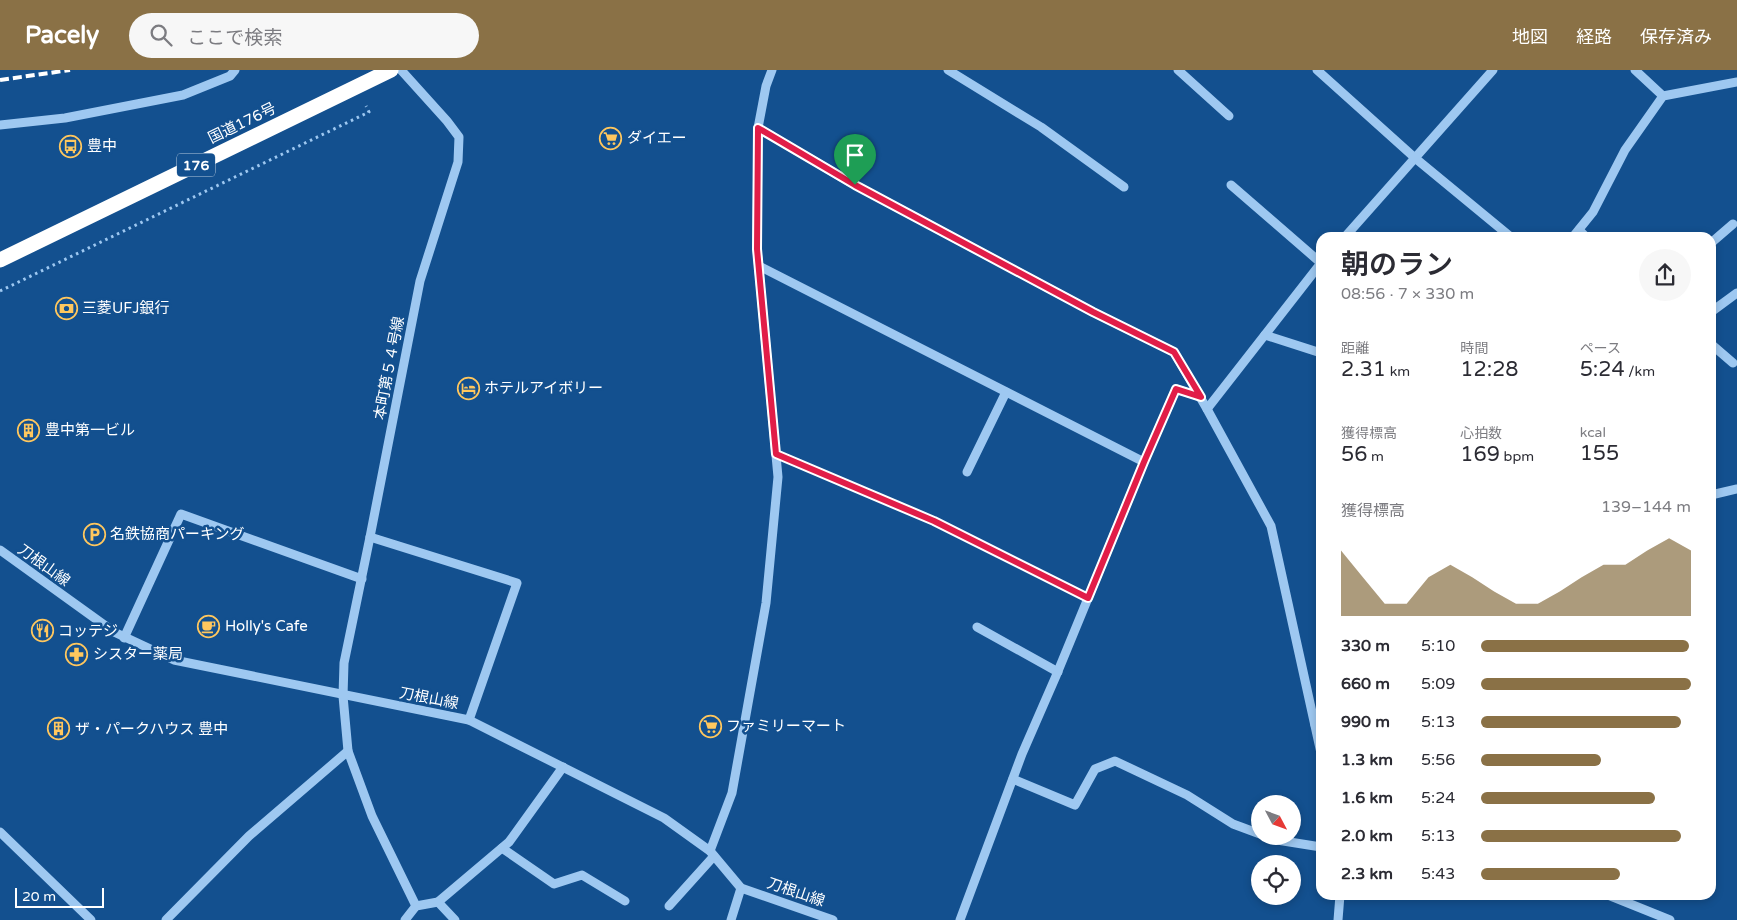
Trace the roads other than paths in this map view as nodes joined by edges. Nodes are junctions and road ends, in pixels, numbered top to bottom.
1 (235, 70) edge
2 (392, 70) edge
3 (401, 70) edge
4 (772, 70) edge
5 (948, 70) edge
6 (1178, 70) edge
7 (1317, 70) edge
8 (1493, 70) edge
9 (1635, 70) edge
10 (1737, 82) edge
11 (1663, 96) junction
12 (1229, 116) dead end
13 (0, 125) edge
14 (758, 128) junction
15 (1415, 158) junction
16 (1231, 185) dead end
17 (1124, 187) dead end
18 (1733, 224) dead end
19 (1578, 230) joint
20 (1349, 232) edge
21 (1505, 232) edge
22 (1580, 232) edge
23 (1716, 239) edge
24 (1316, 259) edge
25 (0, 260) edge
26 (758, 266) junction
27 (1316, 269) edge
28 (1737, 293) edge
29 (1716, 308) edge
30 (1265, 334) junction
31 (1716, 348) edge
32 (1316, 351) edge
33 (1733, 363) dead end
34 (1006, 392) junction
35 (1201, 397) junction
36 (1207, 409) junction
37 (1144, 462) junction
38 (967, 472) dead end
39 (1737, 489) edge
40 (1716, 494) edge
41 (370, 537) junction
42 (0, 550) edge
43 (362, 580) junction
44 (977, 627) dead end
45 (124, 638) junction
46 (1058, 672) junction
47 (343, 696) junction
48 (469, 720) junction
49 (1316, 723) edge
50 (1315, 726) junction
51 (1316, 730) edge
52 (348, 751) junction
53 (563, 767) junction
54 (1013, 779) junction
55 (1251, 831) edge
56 (0, 832) edge
57 (1301, 844) edge
58 (1316, 846) edge
59 (502, 848) junction
60 (712, 854) junction
61 (741, 888) junction
62 (1340, 900) edge
63 (1620, 900) edge
64 (625, 901) dead end
65 (438, 902) junction
66 (416, 906) junction
67 (669, 906) dead end
68 (91, 920) edge
69 (166, 920) edge
70 (405, 920) edge
71 (455, 920) edge
72 (731, 920) edge
73 (833, 920) edge
74 (960, 920) edge
75 (1338, 920) edge
76 (1670, 920) edge

1 - 13 street
2 - 25 highway, 国道176号 / 176
3 - 41 street, 本町第５４号線
4 - 14 street
5 - 17 street
6 - 12 street
7 - 15 street
8 - 15 street
9 - 11 street
10 - 11 street
11 - 19 street
14 - 26 street
14 - 35 street
15 - 20 street
15 - 21 street
16 - 24 street
18 - 23 street
19 - 22 street
26 - 34 street
26 - 60 street
27 - 30 street
28 - 29 street
30 - 32 street
30 - 36 street
31 - 33 street
34 - 37 street
34 - 38 street
35 - 36 street
35 - 37 street
36 - 50 street
37 - 46 street
39 - 40 street
41 - 43 street, 本町第５４号線
41 - 48 street
42 - 45 street, 刀根山線
43 - 45 street
43 - 47 street, 本町第５４号線
44 - 46 street
45 - 47 street, 刀根山線
46 - 54 street
47 - 48 street, 刀根山線
47 - 52 street, 本町第５４号線
48 - 53 street, 刀根山線
49 - 50 street
50 - 51 street
52 - 66 street, 本町第５４号線
52 - 69 street
53 - 59 street
53 - 60 street, 刀根山線
54 - 55 street
54 - 74 street
56 - 68 street
57 - 58 street
59 - 64 street
59 - 65 street
60 - 61 street, 刀根山線
60 - 67 street
61 - 72 street
61 - 73 street, 刀根山線
62 - 75 street
63 - 76 street
65 - 66 street
65 - 71 street
66 - 70 street

